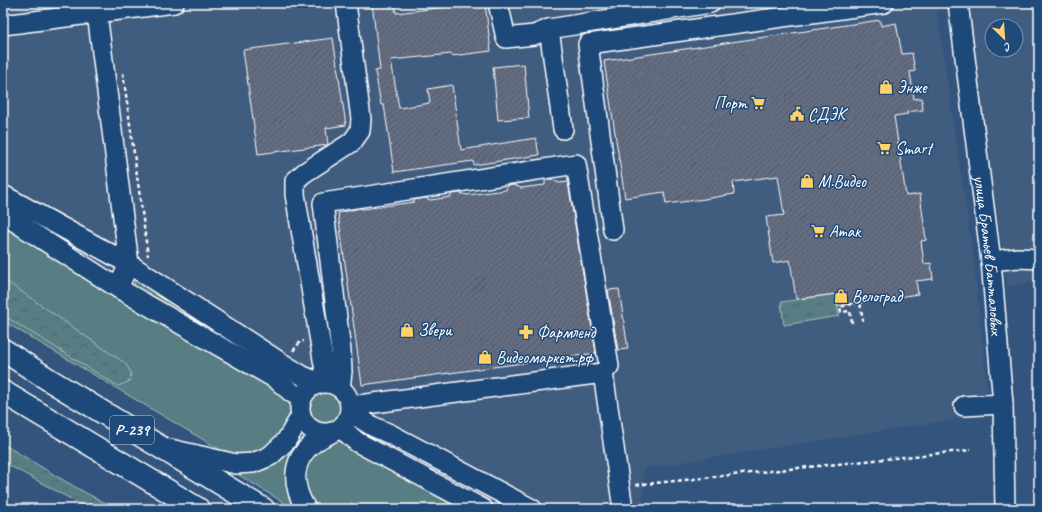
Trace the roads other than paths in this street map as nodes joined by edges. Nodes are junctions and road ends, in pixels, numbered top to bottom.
1 (174, 3) edge
2 (346, 3) edge
3 (498, 3) edge
4 (710, 3) edge
5 (884, 3) edge
6 (958, 3) edge
7 (98, 13) junction
8 (3, 25) edge
9 (549, 29) junction
10 (563, 129) dead end
11 (3, 195) edge
12 (3, 214) edge
13 (613, 230) dead end
14 (1039, 259) edge
15 (991, 261) junction
16 (129, 264) junction
17 (118, 288) junction
18 (3, 350) edge
19 (603, 373) junction
20 (329, 384) junction
21 (3, 392) edge
22 (1004, 404) junction
23 (964, 406) dead end
24 (302, 407) junction
25 (351, 409) junction
26 (336, 430) junction
27 (161, 448) junction
28 (198, 509) edge
29 (263, 509) edge
30 (306, 509) edge
31 (483, 509) edge
32 (532, 509) edge
33 (623, 509) edge
34 (1005, 509) edge

1 - 7 street
2 - 20 street
3 - 9 street
4 - 9 street
5 - 13 street
6 - 15 street, улица Братьев Батталовых
7 - 8 street
7 - 16 street
9 - 10 street
11 - 16 street
12 - 17 street
14 - 15 street
15 - 22 street, улица Братьев Батталовых
16 - 17 street
16 - 20 street
17 - 24 street
18 - 27 main road, Р-239
19 - 20 street
19 - 25 street
19 - 33 street
20 - 24 street
20 - 25 street
21 - 28 main road, Р-239
22 - 23 street
22 - 34 street, улица Братьев Батталовых
24 - 26 street
24 - 27 street
25 - 26 street
25 - 32 street
26 - 30 street
26 - 31 street
27 - 29 main road, Р-239

